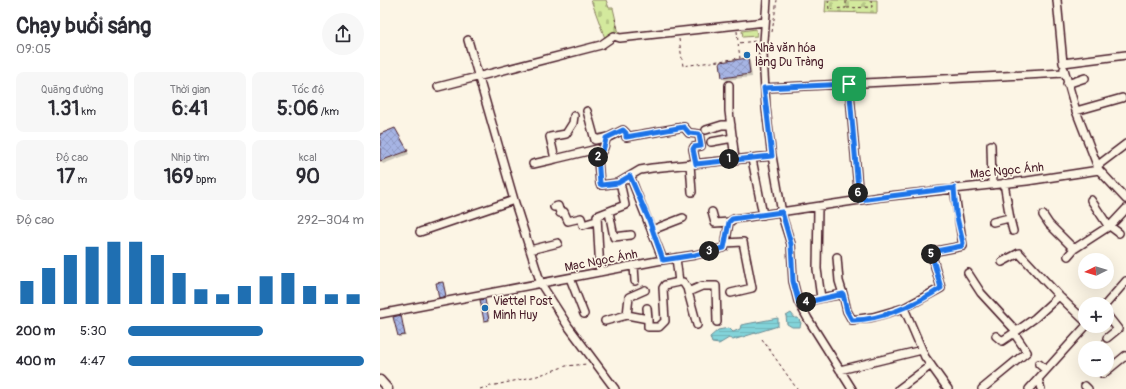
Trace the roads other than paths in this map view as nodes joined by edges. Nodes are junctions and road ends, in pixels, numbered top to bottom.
1 (767, 0) edge
2 (1057, 0) edge
3 (765, 22) junction
4 (468, 40) dead end
5 (1126, 55) edge
6 (1063, 63) junction
7 (1064, 73) junction
8 (479, 76) junction
9 (1085, 78) dead end
10 (849, 84) junction
11 (1067, 84) junction
12 (729, 85) dead end
13 (762, 86) junction
14 (438, 87) dead end
15 (1122, 98) dead end
16 (587, 111) dead end
17 (1076, 111) junction
18 (574, 116) dead end
19 (731, 125) junction
20 (706, 130) dead end
21 (606, 138) junction
22 (733, 138) junction
23 (711, 142) dead end
24 (1126, 144) edge
25 (991, 145) dead end
26 (598, 155) junction
27 (772, 156) junction
28 (555, 158) junction
29 (735, 159) junction
30 (752, 159) junction
31 (533, 164) dead end
32 (693, 164) junction
33 (1098, 168) junction
34 (630, 176) junction
35 (620, 182) junction
36 (1004, 183) junction
37 (992, 185) junction
38 (954, 188) junction
39 (692, 192) dead end
40 (1126, 198) edge
41 (514, 200) junction
42 (859, 200) junction
43 (1091, 200) dead end
44 (554, 207) dead end
45 (818, 207) junction
46 (1126, 209) edge
47 (610, 212) junction
48 (712, 212) dead end
49 (782, 212) junction
50 (763, 215) junction
51 (1043, 215) dead end
52 (683, 218) dead end
53 (1009, 218) junction
54 (596, 221) junction
55 (729, 222) junction
56 (993, 222) dead end
57 (1111, 226) junction
58 (652, 230) junction
59 (1013, 231) dead end
60 (420, 232) dead end
61 (1119, 233) dead end
62 (631, 235) dead end
63 (558, 243) dead end
64 (725, 243) junction
65 (1074, 249) junction
66 (530, 250) junction
67 (1068, 256) dead end
68 (837, 257) dead end
69 (676, 258) junction
70 (663, 260) junction
71 (1002, 262) dead end
72 (634, 266) junction
73 (600, 272) junction
74 (968, 273) dead end
75 (570, 278) junction
76 (635, 281) dead end
77 (1126, 281) edge
78 (679, 282) junction
79 (541, 284) junction
80 (645, 290) dead end
81 (688, 292) junction
82 (731, 293) dead end
83 (843, 294) junction
84 (1059, 296) junction
85 (1112, 297) edge
86 (821, 298) junction
87 (799, 304) junction
88 (647, 308) dead end
89 (904, 308) junction
90 (380, 314) edge
91 (584, 314) dead end
92 (1078, 314) edge
93 (627, 315) junction
94 (648, 319) junction
95 (605, 320) dead end
96 (717, 322) dead end
97 (1114, 324) edge
98 (697, 325) dead end
99 (1015, 332) junction
100 (1078, 332) edge
101 (1114, 332) edge
102 (1113, 333) edge
103 (996, 336) dead end
104 (1107, 338) dead end
105 (922, 350) junction
106 (1126, 357) edge
107 (1039, 364) dead end
108 (1114, 364) edge
109 (931, 365) junction
110 (840, 370) junction
111 (1046, 370) junction
112 (1038, 379) junction
113 (380, 380) edge
114 (388, 389) edge
115 (615, 389) edge
116 (852, 389) edge
117 (899, 389) edge
118 (948, 389) edge
119 (982, 389) edge
120 (1029, 389) edge
121 (1042, 389) edge

1 - 3 street
2 - 6 street
3 - 8 street
3 - 13 street
4 - 8 street
5 - 6 street
6 - 7 street
7 - 10 street
7 - 11 street
8 - 14 street
8 - 41 street
9 - 11 street
10 - 13 street
10 - 42 street
11 - 17 street
12 - 19 street
13 - 27 street
15 - 17 street
16 - 21 street
17 - 33 street
18 - 28 street
19 - 20 street
19 - 22 street
21 - 26 street
21 - 32 street
22 - 23 street
22 - 29 street
24 - 33 street
25 - 37 street
26 - 28 street
26 - 35 street
27 - 30 street
27 - 49 street
28 - 31 street
29 - 30 street
29 - 32 street
30 - 50 street
32 - 34 street
32 - 39 street
33 - 36 street, Mạc Ngọc Ánh
33 - 40 street
34 - 35 street
34 - 58 street
35 - 47 street
36 - 37 street, Mạc Ngọc Ánh
36 - 53 street
37 - 38 street, Mạc Ngọc Ánh
38 - 42 street, Mạc Ngọc Ánh
38 - 89 street
41 - 60 street
41 - 66 street
42 - 45 street, Mạc Ngọc Ánh
43 - 57 street
44 - 54 street
45 - 49 street, Mạc Ngọc Ánh
45 - 86 street
46 - 57 street
47 - 54 street
47 - 62 street
48 - 55 street
49 - 50 street, Mạc Ngọc Ánh
49 - 87 street
50 - 55 street, Mạc Ngọc Ánh
51 - 65 street
52 - 58 street
53 - 56 street
53 - 59 street
54 - 73 street
55 - 64 street
57 - 61 street
57 - 65 street
58 - 70 street
63 - 66 street
64 - 69 street, Mạc Ngọc Ánh
64 - 82 street
65 - 67 street
66 - 79 street
68 - 83 street
69 - 70 street, Mạc Ngọc Ánh
69 - 78 street
70 - 72 street, Mạc Ngọc Ánh
71 - 84 street
72 - 73 street, Mạc Ngọc Ánh
72 - 76 street
73 - 75 street, Mạc Ngọc Ánh
74 - 99 street
75 - 79 street, Mạc Ngọc Ánh
75 - 91 street
77 - 85 street
78 - 81 street
78 - 94 street
79 - 90 street, Mạc Ngọc Ánh
79 - 115 street
80 - 93 street
81 - 96 street
81 - 98 street
83 - 86 street
83 - 89 street
84 - 92 street
84 - 99 street
86 - 87 street
87 - 110 street
88 - 94 street
89 - 105 street
93 - 94 street
93 - 95 street
97 - 101 street
99 - 103 street
99 - 119 street
100 - 111 street
102 - 104 street
105 - 109 street
105 - 110 street
106 - 108 street
107 - 111 street
109 - 117 street
109 - 118 street
110 - 116 street
111 - 112 street
112 - 120 street
112 - 121 street
113 - 114 street

